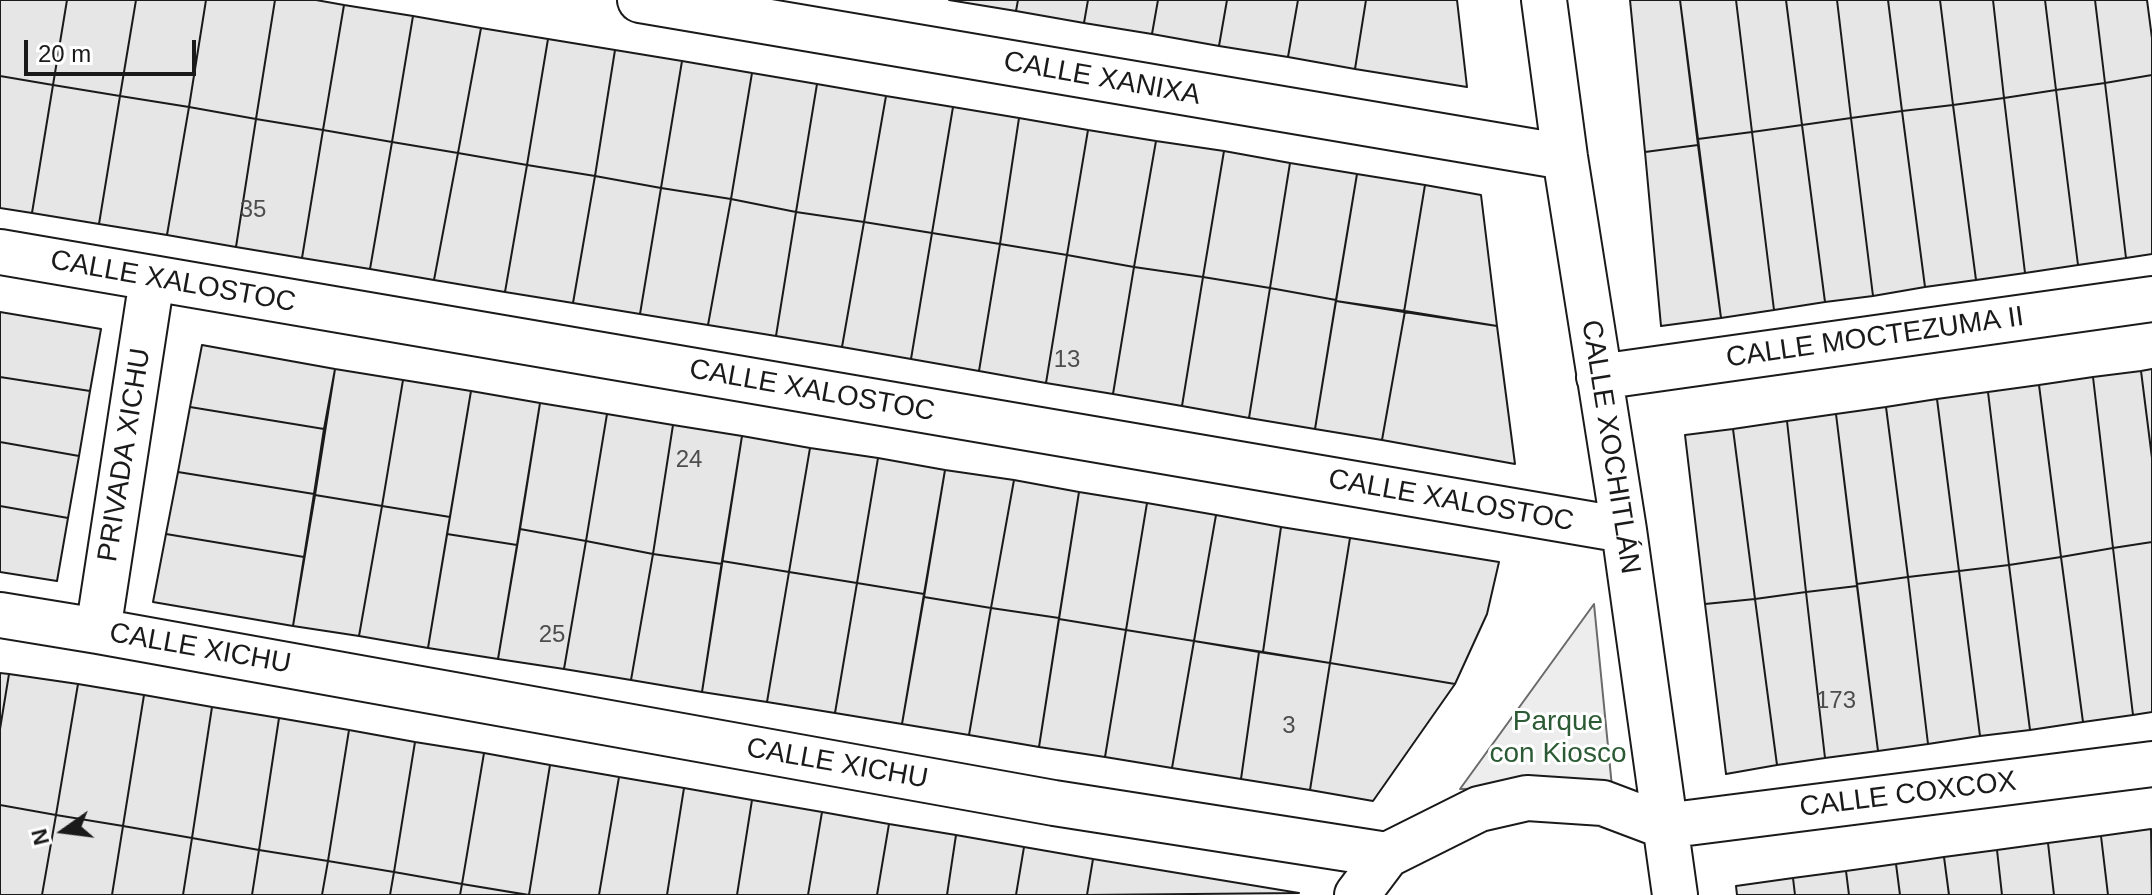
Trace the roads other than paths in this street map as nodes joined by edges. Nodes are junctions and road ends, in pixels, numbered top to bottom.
1 (640, 0) edge
2 (1544, 0) edge
3 (1565, 157) junction
4 (0, 252) edge
5 (152, 279) junction
6 (2152, 299) edge
7 (1599, 377) junction
8 (1624, 530) junction
9 (0, 615) edge
10 (98, 631) junction
11 (2152, 764) edge
12 (1664, 826) junction
13 (1387, 855) junction
14 (1357, 895) edge
15 (1675, 895) edge

1 - 3 street, CALLE XANIXA
2 - 3 street, CALLE XOCHITLÁN
3 - 7 street, CALLE XOCHITLÁN
4 - 5 street, CALLE XALOSTOC
5 - 8 street, CALLE XALOSTOC
5 - 10 street, PRIVADA XICHU
6 - 7 street, CALLE MOCTEZUMA II
7 - 8 street, CALLE XOCHITLÁN
8 - 12 street, CALLE XOCHITLÁN
9 - 10 street, CALLE XICHU
10 - 13 street, CALLE XICHU
11 - 12 street, CALLE COXCOX
12 - 13 street
12 - 15 street, CALLE XOCHITLÁN
13 - 14 street

